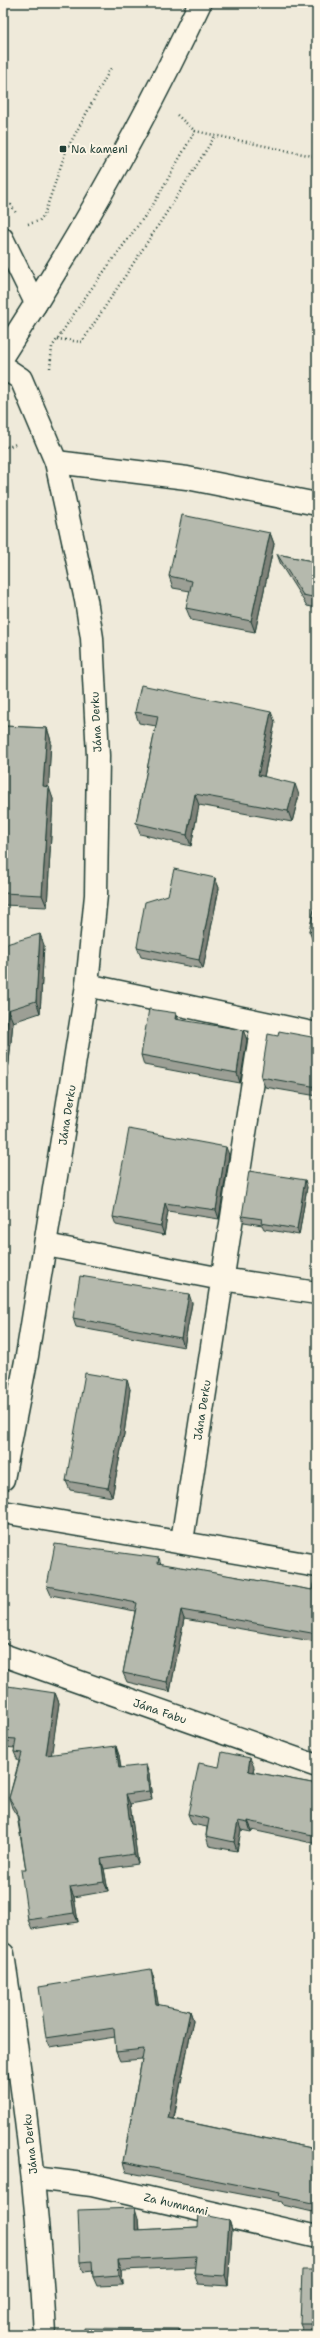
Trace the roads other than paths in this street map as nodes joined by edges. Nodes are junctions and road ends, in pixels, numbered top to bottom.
1 (200, 3) edge
2 (3, 238) edge
3 (36, 305) junction
4 (3, 355) edge
5 (3, 368) edge
6 (56, 462) junction
7 (317, 504) edge
8 (88, 985) junction
9 (262, 1023) junction
10 (317, 1034) edge
11 (46, 1245) junction
12 (222, 1279) junction
13 (317, 1293) edge
14 (3, 1479) edge
15 (3, 1512) edge
16 (182, 1541) junction
17 (317, 1566) edge
18 (3, 1656) edge
19 (317, 1766) edge
20 (3, 1954) edge
21 (34, 2178) junction
22 (317, 2237) edge
23 (45, 2335) edge

1 - 3 street
2 - 3 lane
3 - 4 street
5 - 6 street, Jána Derku
6 - 7 street
6 - 8 street, Jána Derku
8 - 9 street
8 - 11 street, Jána Derku
9 - 10 street
9 - 12 street, Jána Derku
11 - 12 street
11 - 14 street, Jána Derku
12 - 13 street
12 - 16 street, Jána Derku
15 - 16 street
16 - 17 street
18 - 19 street, Jána Fabu
20 - 21 street, Jána Derku
21 - 22 street, Za humnami
21 - 23 street, Jána Derku

